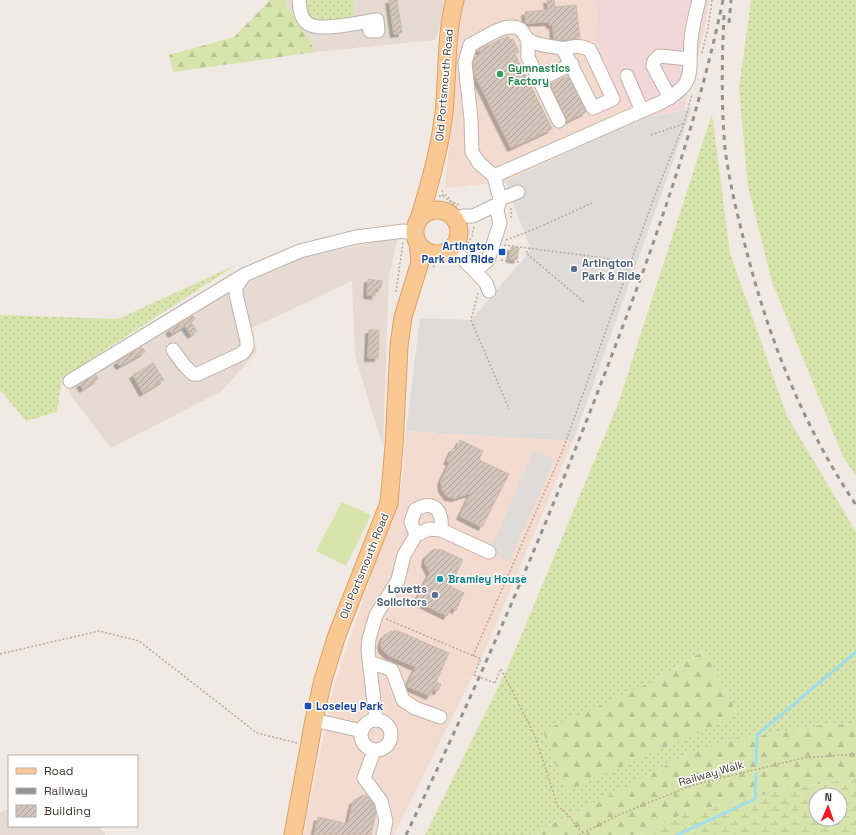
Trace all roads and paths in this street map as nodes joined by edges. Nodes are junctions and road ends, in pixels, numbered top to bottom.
1 (299, 0) edge
2 (455, 0) edge
3 (699, 0) edge
4 (712, 0) edge
5 (369, 21) dead end
6 (528, 40) junction
7 (563, 48) junction
8 (696, 58) junction
9 (572, 64) junction
10 (627, 76) dead end
11 (539, 80) junction
12 (693, 87) dead end
13 (670, 98) junction
14 (642, 111) junction
15 (559, 121) dead end
16 (684, 124) junction
17 (651, 135) dead end
18 (434, 170) junction
19 (494, 176) junction
20 (518, 192) dead end
21 (439, 196) junction
22 (499, 202) junction
23 (594, 202) dead end
24 (479, 213) junction
25 (453, 216) junction
26 (500, 223) junction
27 (418, 233) junction
28 (530, 248) junction
29 (450, 253) junction
30 (497, 259) dead end
31 (612, 259) dead end
32 (518, 262) dead end
33 (472, 268) junction
34 (429, 272) dead end
35 (244, 275) junction
36 (484, 292) joint
37 (411, 293) junction
38 (585, 303) dead end
39 (174, 350) dead end
40 (70, 380) dead end
41 (509, 409) dead end
42 (442, 530) junction
43 (416, 535) junction
44 (489, 552) dead end
45 (376, 615) junction
46 (0, 654) edge
47 (473, 656) junction
48 (370, 662) junction
49 (440, 717) dead end
50 (314, 720) junction
51 (376, 720) junction
52 (362, 731) junction
53 (285, 740) dead end
54 (374, 751) junction
55 (856, 754) edge
56 (584, 833) junction
57 (293, 835) edge
58 (383, 835) edge
59 (579, 835) edge

1 - 5 lane
2 - 18 main road, Old Portsmouth Road
3 - 8 lane
4 - 8 path
6 - 7 lane
6 - 11 lane
6 - 19 lane
7 - 9 lane
7 - 9 lane
8 - 13 lane
8 - 13 lane
9 - 11 lane
10 - 14 lane
11 - 15 lane
12 - 16 path
13 - 14 lane
14 - 19 lane
16 - 17 path
16 - 47 path
18 - 21 main road, Old Portsmouth Road
18 - 27 main road, Old Portsmouth Road
19 - 22 lane
20 - 22 lane
21 - 24 path
21 - 25 main road, Old Portsmouth Road
22 - 24 lane
22 - 26 lane
23 - 28 path
24 - 25 lane
24 - 26 lane
24 - 29 path
25 - 27 main road
25 - 29 main road
26 - 33 lane
27 - 29 main road
27 - 35 lane
27 - 37 main road, Old Portsmouth Road
28 - 31 path
28 - 38 path
29 - 33 lane
29 - 34 path
29 - 37 main road, Old Portsmouth Road
30 - 32 path
33 - 36 lane
35 - 39 lane
35 - 40 lane
36 - 41 path
37 - 50 main road, Old Portsmouth Road
42 - 43 lane
42 - 43 lane
42 - 44 lane
43 - 45 lane
45 - 47 path
45 - 48 lane
46 - 53 path
47 - 56 path, bridge
48 - 49 lane
48 - 51 lane
50 - 52 lane
50 - 57 main road, Old Portsmouth Road
51 - 52 lane
51 - 54 lane
52 - 54 lane
54 - 58 lane
55 - 56 path, Railway Walk
56 - 59 path, Railway Walk

